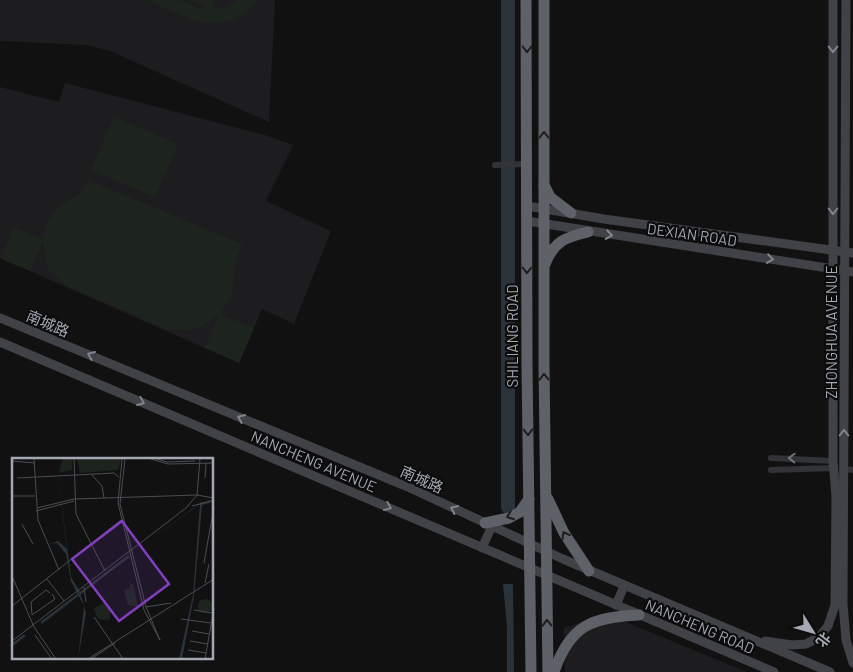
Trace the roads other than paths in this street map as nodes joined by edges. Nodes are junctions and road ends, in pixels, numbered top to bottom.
1 (526, 0) edge
2 (544, 0) edge
3 (833, 0) edge
4 (846, 0) edge
5 (523, 164) junction
6 (495, 166) dead end
7 (544, 184) junction
8 (527, 206) junction
9 (544, 207) junction
10 (571, 213) junction
11 (527, 221) junction
12 (544, 224) junction
13 (588, 232) junction
14 (833, 250) junction
15 (849, 253) edge
16 (544, 268) junction
17 (833, 268) junction
18 (849, 271) edge
19 (833, 302) junction
20 (844, 303) junction
21 (0, 318) edge
22 (0, 342) edge
23 (771, 458) dead end
24 (833, 465) junction
25 (848, 465) edge
26 (771, 470) dead end
27 (546, 495) junction
28 (529, 499) junction
29 (488, 525) junction
30 (529, 544) junction
31 (482, 548) junction
32 (546, 552) junction
33 (530, 568) junction
34 (590, 571) junction
35 (546, 576) junction
36 (624, 586) junction
37 (839, 605) junction
38 (616, 606) junction
39 (639, 615) junction
40 (755, 640) junction
41 (853, 663) edge
42 (531, 672) edge
43 (548, 672) edge
44 (554, 672) edge
45 (774, 672) edge
46 (830, 672) edge

1 -> 5 highway, SHILIANG ROAD
7 -> 2 highway
3 -> 14 street, ZHONGHUA AVENUE
4 - 15 street, ZHONGHUA AVENUE
5 - 6 street
5 - 8 highway, SHILIANG ROAD
7 - 9 highway
7 - 10 highway
8 - 9 street, DEXIAN ROAD
8 - 11 highway, SHILIANG ROAD
9 - 10 street, DEXIAN ROAD
9 - 12 highway
10 - 14 street, DEXIAN ROAD
11 - 12 street, DEXIAN ROAD
11 -> 28 highway, SHILIANG ROAD
12 - 13 street, DEXIAN ROAD
12 - 16 highway
13 - 16 highway
13 -> 17 street, DEXIAN ROAD
14 - 15 street, DEXIAN ROAD
14 - 17 street, ZHONGHUA AVENUE
15 - 18 street, ZHONGHUA AVENUE
27 -> 16 highway
17 - 18 street, DEXIAN ROAD
17 - 19 street, ZHONGHUA AVENUE
18 - 20 street, ZHONGHUA AVENUE
19 - 20 street
19 - 24 street, ZHONGHUA AVENUE
25 -> 20 street, ZHONGHUA AVENUE
29 -> 21 street, 南城路
22 -> 31 street, NANCHENG AVENUE
24 -> 23 street
24 - 26 street
24 - 37 street, ZHONGHUA AVENUE
25 - 37 street, ZHONGHUA AVENUE
27 - 32 highway
34 -> 27 highway
28 -> 29 highway
28 - 30 highway, SHILIANG ROAD
29 - 30 street, 南城路
29 - 31 street
30 - 32 street, 南城路
30 - 33 highway, SHILIANG ROAD
31 - 33 street, NANCHENG AVENUE
32 - 34 street, 南城路
32 - 35 highway
33 - 35 street, NANCHENG AVENUE
33 - 42 highway, SHILIANG ROAD
34 - 36 street, 南城路
35 - 38 street, NANCHENG AVENUE
43 -> 35 highway
36 - 38 street
36 - 40 street, 南城路
37 - 40 street, ZHONGHUA AVENUE
37 - 41 street, ZHONGHUA AVENUE
38 - 39 street, NANCHENG ROAD
39 - 44 highway
39 - 45 street, NANCHENG ROAD
40 - 46 street, 南城路

